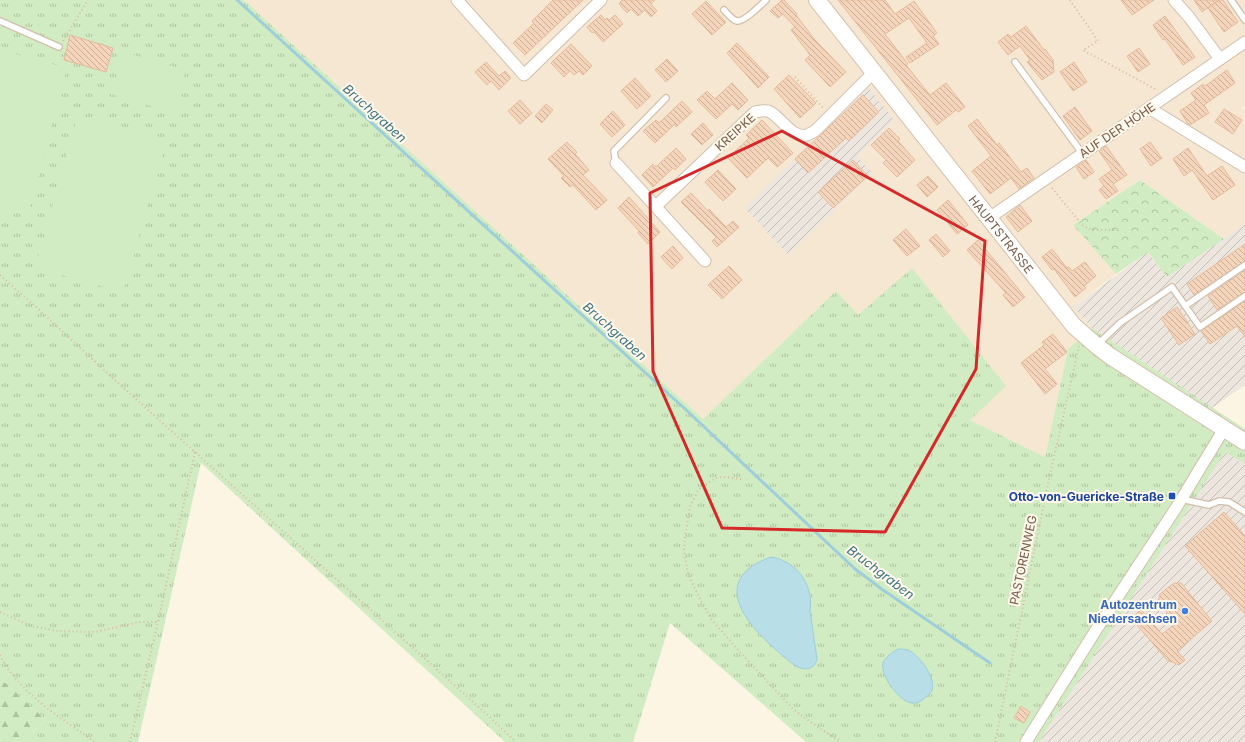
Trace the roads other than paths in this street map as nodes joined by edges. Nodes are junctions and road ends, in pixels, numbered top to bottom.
1 (456, 0) edge
2 (601, 0) edge
3 (766, 0) edge
4 (817, 0) edge
5 (1174, 0) edge
6 (1231, 0) edge
7 (724, 10) dead end
8 (1245, 20) edge
9 (0, 21) edge
10 (1245, 42) edge
11 (59, 47) road end
12 (1220, 59) junction
13 (1015, 62) dead end
14 (874, 72) junction
15 (666, 98) dead end
16 (1149, 108) junction
17 (1082, 153) junction
18 (616, 163) joint
19 (1245, 167) edge
20 (656, 206) junction
21 (989, 218) junction
22 (705, 261) dead end
23 (1245, 265) edge
24 (1245, 296) edge
25 (1185, 306) junction
26 (1097, 346) junction
27 (1224, 429) junction
28 (1245, 442) edge
29 (1181, 500) junction
30 (1245, 512) edge
31 (1026, 742) edge

1 - 2 street
3 - 7 lane
4 - 14 main road, HAUPTSTRASSE
5 - 12 street
6 - 8 lane
9 - 11 lane
10 - 12 street, AUF DER HÖHE
12 - 16 street, AUF DER HÖHE
13 - 17 lane
14 - 20 street, KREIPKE
14 - 21 main road, HAUPTSTRASSE
15 - 18 lane
16 - 17 street, AUF DER HÖHE
16 - 19 street
17 - 21 street, AUF DER HÖHE
18 - 20 street
20 - 22 street
21 - 26 main road, HAUPTSTRASSE
23 - 25 lane
24 - 25 lane
25 - 26 lane
26 - 27 main road, HAUPTSTRASSE
27 - 28 main road, HAUPTSTRASSE
27 - 29 street
29 - 30 lane
29 - 31 street

